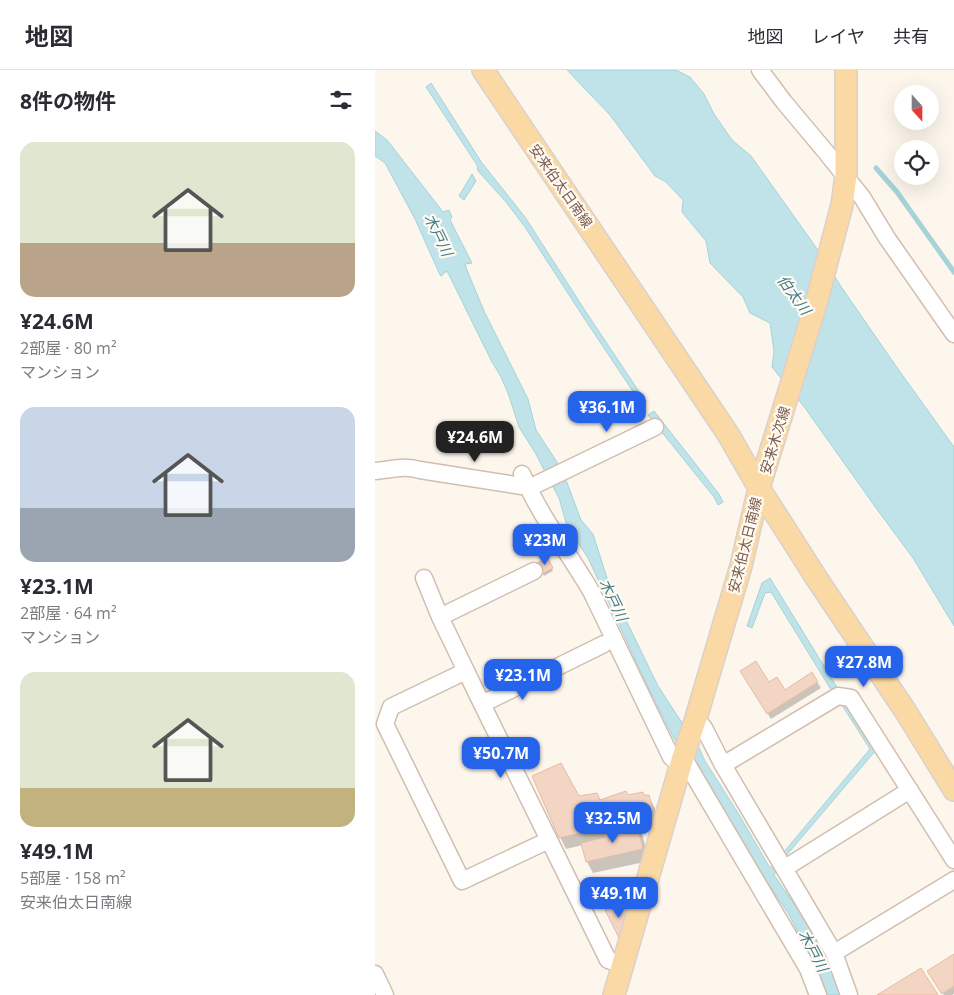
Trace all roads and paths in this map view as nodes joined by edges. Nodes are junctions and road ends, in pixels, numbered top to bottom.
1 (483, 70) edge
2 (760, 70) edge
3 (846, 70) edge
4 (845, 176) junction
5 (954, 334) edge
6 (655, 427) dead end
7 (375, 471) edge
8 (528, 482) junction
9 (759, 488) junction
10 (534, 572) dead end
11 (424, 578) dead end
12 (440, 617) junction
13 (604, 644) dead end
14 (467, 672) junction
15 (482, 704) junction
16 (695, 723) junction
17 (683, 759) junction
18 (723, 765) junction
19 (910, 790) junction
20 (954, 790) edge
21 (549, 840) junction
22 (954, 860) edge
23 (785, 868) junction
24 (954, 880) edge
25 (834, 953) junction
26 (623, 965) junction
27 (375, 974) edge
28 (385, 995) edge
29 (614, 995) edge
30 (818, 995) edge
31 (849, 995) edge

1 - 9 main road, 安来伯太日南線
2 - 4 street
3 - 4 main road, 安来木次線
4 - 5 street
4 - 9 main road, 安来木次線
6 - 8 street
7 - 8 street
8 - 17 street
9 - 16 main road, 安来伯太日南線
9 - 20 main road, 安来木次線
10 - 12 street
11 - 12 street
12 - 14 street
13 - 15 street
14 - 15 street
14 - 21 street
15 - 21 street
16 - 17 main road, 安来伯太日南線
16 - 18 street
17 - 26 main road, 安来伯太日南線
17 - 30 street
18 - 19 street
18 - 23 street
19 - 22 street
19 - 23 street
21 - 26 street
23 - 25 street
24 - 25 street
25 - 31 street
26 - 29 main road, 安来伯太日南線
27 - 28 street

